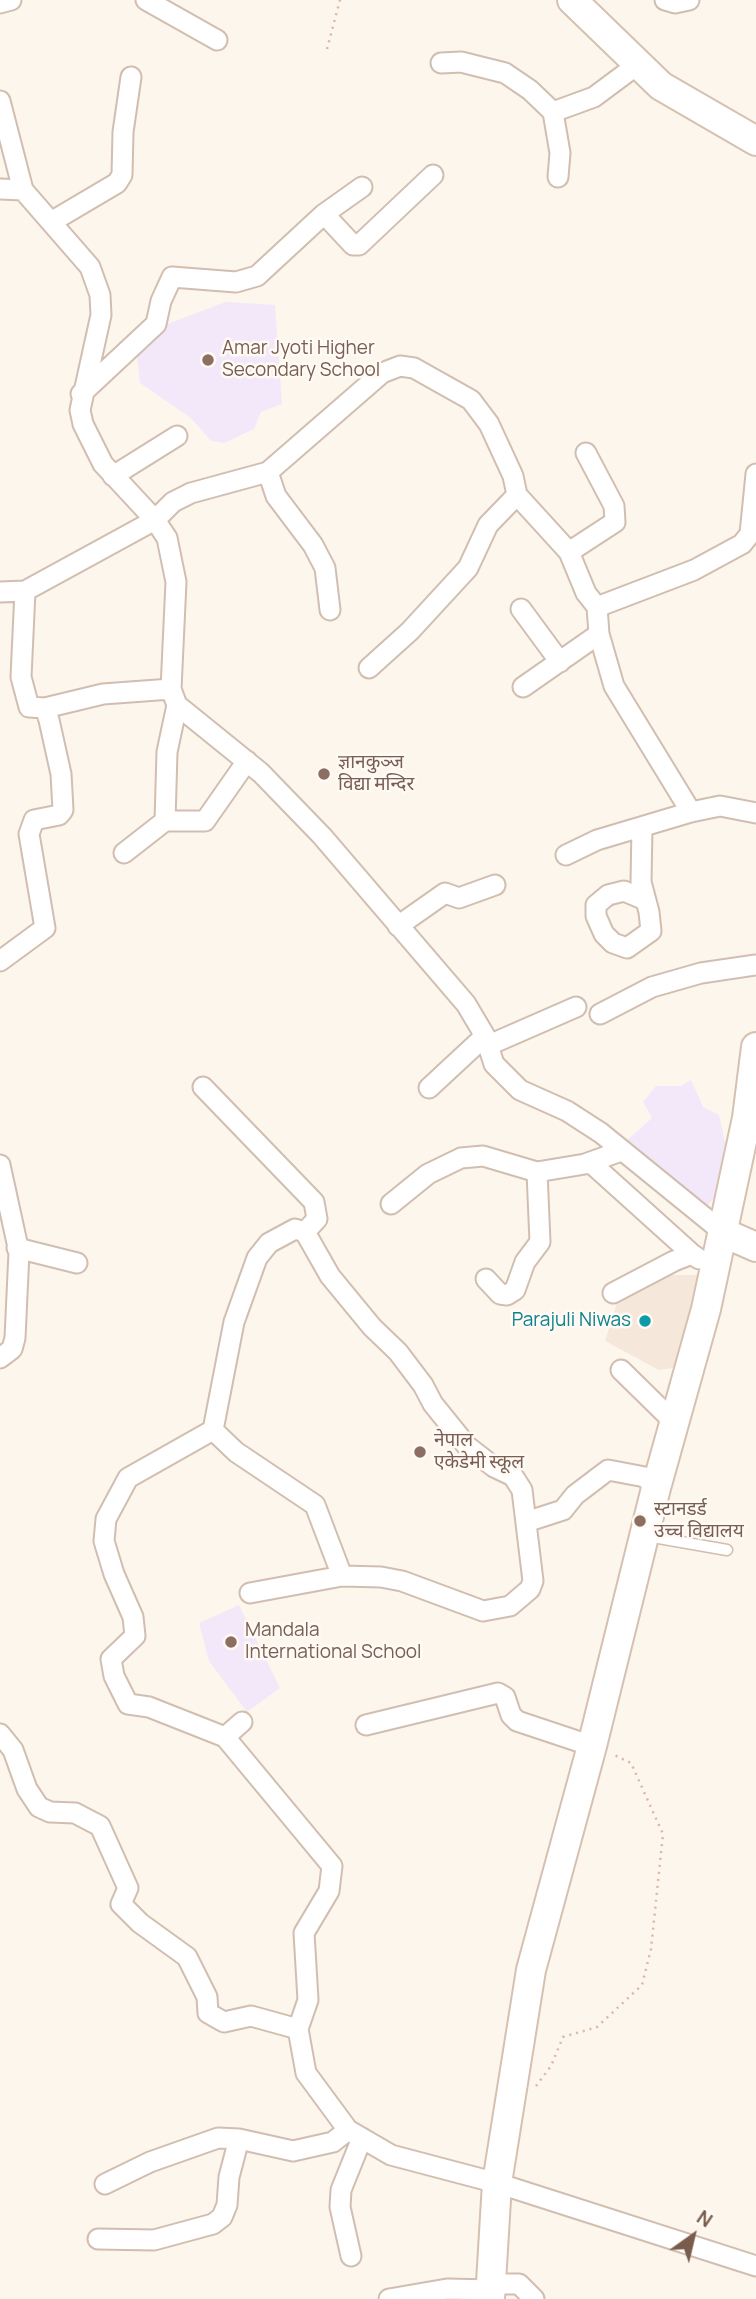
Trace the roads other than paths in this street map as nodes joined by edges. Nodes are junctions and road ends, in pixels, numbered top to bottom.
1 (11, 0) edge
2 (146, 0) edge
3 (572, 0) edge
4 (665, 0) edge
5 (690, 0) edge
6 (0, 3) edge
7 (217, 40) dead end
8 (441, 63) dead end
9 (637, 65) junction
10 (131, 77) dead end
11 (0, 101) edge
12 (553, 112) junction
13 (756, 141) edge
14 (433, 175) dead end
15 (558, 177) dead end
16 (362, 187) dead end
17 (0, 189) edge
18 (23, 190) junction
19 (324, 214) junction
20 (51, 222) junction
21 (81, 394) junction
22 (177, 436) dead end
23 (586, 453) dead end
24 (268, 471) junction
25 (756, 474) edge
26 (113, 476) junction
27 (517, 495) junction
28 (155, 520) junction
29 (569, 552) junction
30 (25, 591) junction
31 (0, 592) edge
32 (597, 607) junction
33 (521, 609) dead end
34 (330, 610) dead end
35 (599, 634) junction
36 (560, 662) junction
37 (369, 668) dead end
38 (523, 687) dead end
39 (174, 697) junction
40 (45, 708) junction
41 (247, 761) junction
42 (691, 812) junction
43 (756, 813) edge
44 (165, 821) junction
45 (642, 827) junction
46 (124, 853) dead end
47 (566, 855) dead end
48 (495, 885) dead end
49 (645, 900) dead end
50 (398, 926) junction
51 (0, 961) edge
52 (756, 965) edge
53 (576, 1007) dead end
54 (600, 1014) dead end
55 (486, 1041) junction
56 (756, 1046) edge
57 (203, 1087) dead end
58 (429, 1088) dead end
59 (621, 1151) junction
60 (591, 1163) junction
61 (0, 1166) edge
62 (537, 1171) junction
63 (391, 1204) dead end
64 (305, 1232) junction
65 (724, 1233) junction
66 (756, 1247) edge
67 (17, 1248) junction
68 (703, 1261) junction
69 (77, 1263) dead end
70 (486, 1279) dead end
71 (613, 1293) dead end
72 (0, 1358) edge
73 (621, 1370) dead end
74 (674, 1422) junction
75 (213, 1430) junction
76 (656, 1488) junction
77 (526, 1522) junction
78 (646, 1536) junction
79 (727, 1550) dead end
80 (342, 1576) junction
81 (250, 1593) dead end
82 (242, 1722) dead end
83 (366, 1724) dead end
84 (0, 1734) edge
85 (225, 1737) junction
86 (592, 1746) junction
87 (298, 2029) junction
88 (355, 2134) junction
89 (239, 2139) junction
90 (497, 2183) junction
91 (106, 2184) dead end
92 (98, 2239) dead end
93 (351, 2256) dead end
94 (756, 2266) edge
95 (491, 2291) edge
96 (389, 2299) edge
97 (534, 2299) edge

1 - 6 street
2 - 7 street
3 - 9 street
4 - 5 street
8 - 12 street
9 - 12 street
9 - 13 street
10 - 20 street
11 - 18 street
12 - 15 street
14 - 19 street
16 - 19 street
17 - 18 street
18 - 20 street
19 - 21 street
20 - 21 street
21 - 26 street
22 - 26 street
23 - 29 street
24 - 27 street
24 - 28 street
24 - 34 street
25 - 32 street
26 - 28 street
27 - 29 street
27 - 37 street
28 - 30 street
28 - 39 street
29 - 32 street
30 - 31 street
30 - 40 street
32 - 35 street
33 - 36 street
35 - 36 street
35 - 42 street
36 - 38 street
39 - 40 street
39 - 41 street
39 - 44 street
40 - 51 street
41 - 44 street
41 - 50 street
42 - 43 street
42 - 45 street
44 - 46 street
45 - 47 street
45 - 49 street
48 - 50 street
50 - 55 street
52 - 54 street
53 - 55 street
55 - 58 street
55 - 59 street
56 - 65 street
57 - 64 street
59 - 60 street
59 - 65 street
60 - 62 street
60 - 68 street
61 - 67 street
62 - 63 street
62 - 70 street
64 - 75 street
64 - 77 street
65 - 66 street
65 - 68 street
67 - 69 street
67 - 72 street
68 - 71 street
68 - 74 street
73 - 74 street
74 - 76 street
75 - 80 street
75 - 85 street
76 - 77 street
76 - 78 street
77 - 80 street
78 - 79 lane
78 - 86 street
80 - 81 street
82 - 85 street
83 - 86 street
84 - 87 street
85 - 87 street
86 - 90 street
87 - 88 street
88 - 89 street
88 - 90 street
88 - 93 street
89 - 91 street
89 - 92 street
90 - 94 street
90 - 95 street
95 - 96 street
95 - 97 street

